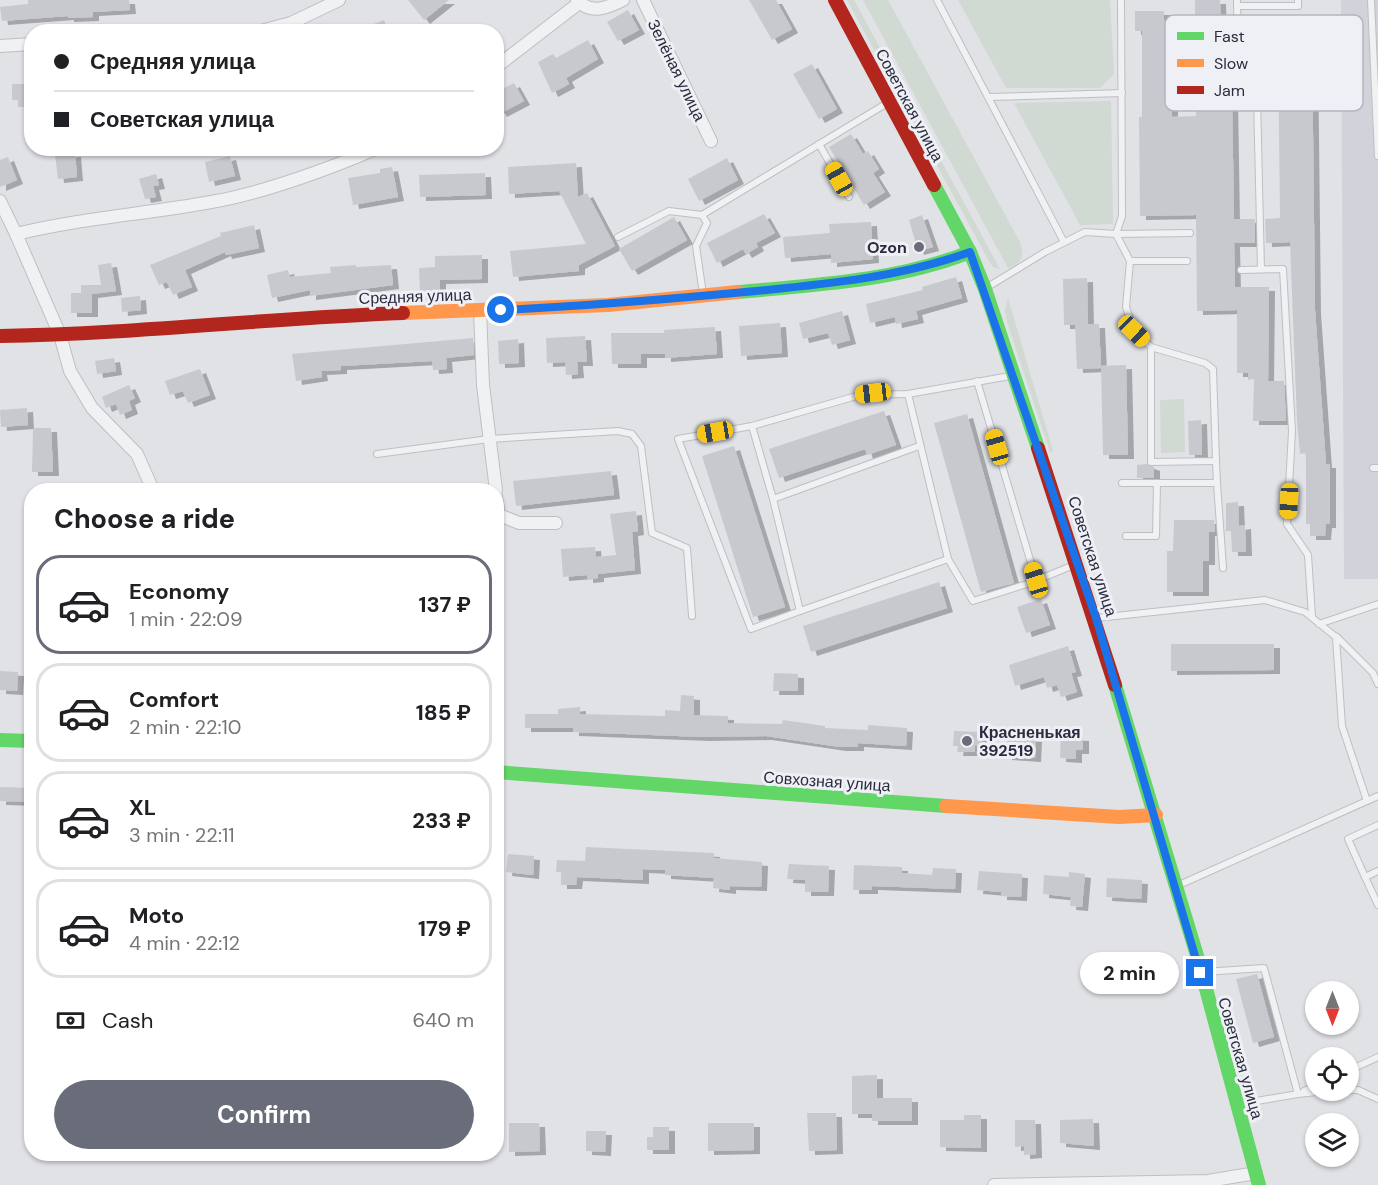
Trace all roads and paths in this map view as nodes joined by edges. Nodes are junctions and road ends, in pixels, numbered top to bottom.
1 (339, 0) edge
2 (623, 0) edge
3 (643, 0) edge
4 (835, 0) edge
5 (938, 0) edge
6 (1121, 0) edge
7 (1298, 0) edge
8 (1371, 0) edge
9 (578, 1) edge
10 (1237, 3) edge
11 (287, 24) edge
12 (24, 44) edge
13 (0, 46) edge
14 (504, 61) edge
15 (1122, 93) junction
16 (990, 97) junction
17 (889, 101) junction
18 (1257, 111) edge
19 (711, 141) dead end
20 (819, 144) junction
21 (355, 156) edge
22 (1378, 156) edge
23 (849, 197) dead end
24 (0, 201) edge
25 (702, 215) junction
26 (1190, 233) dead end
27 (16, 234) junction
28 (1116, 234) junction
29 (618, 237) dead end
30 (1064, 242) junction
31 (970, 252) junction
32 (1130, 261) junction
33 (1187, 261) dead end
34 (1261, 269) junction
35 (1241, 270) dead end
36 (985, 289) junction
37 (704, 296) junction
38 (480, 311) junction
39 (60, 335) junction
40 (0, 336) edge
41 (1151, 347) junction
42 (1014, 375) junction
43 (978, 381) junction
44 (908, 394) junction
45 (752, 426) junction
46 (489, 439) junction
47 (919, 446) junction
48 (376, 454) dead end
49 (1216, 461) junction
50 (150, 483) edge
51 (495, 483) edge
52 (1122, 483) dead end
53 (1157, 483) junction
54 (1217, 483) junction
55 (773, 499) junction
56 (504, 522) edge
57 (556, 523) dead end
58 (1125, 536) dead end
59 (948, 559) junction
60 (1078, 564) junction
61 (1223, 568) dead end
62 (1036, 580) junction
63 (1378, 604) edge
64 (800, 611) junction
65 (692, 616) dead end
66 (1311, 617) junction
67 (1096, 618) junction
68 (1319, 624) junction
69 (1336, 637) junction
70 (1375, 673) edge
71 (1378, 684) edge
72 (0, 740) edge
73 (24, 741) edge
74 (504, 773) edge
75 (1378, 796) edge
76 (1367, 801) junction
77 (1156, 815) junction
78 (1378, 825) edge
79 (1378, 871) edge
80 (1365, 877) junction
81 (1175, 886) junction
82 (1378, 905) edge
83 (1200, 973) junction
84 (1378, 1057) edge
85 (1359, 1066) edge
86 (1359, 1090) edge
87 (1305, 1091) edge
88 (1305, 1093) edge
89 (1298, 1094) junction
90 (1378, 1099) edge
91 (1236, 1104) junction
92 (1257, 1179) edge
93 (994, 1185) edge
94 (1032, 1185) edge
95 (1082, 1185) edge

1 - 11 street
2 - 9 street
3 - 19 street, Зелёная улица
4 - 17 street, Советская улица
5 - 16 lane
6 - 15 lane
7 - 10 lane
8 - 22 lane
9 - 14 street
12 - 13 street
15 - 16 lane
15 - 28 lane
16 - 30 lane
17 - 20 lane
17 - 31 street, Советская улица
18 - 34 lane
20 - 23 lane
20 - 25 lane
21 - 27 street
24 - 27 street
25 - 29 lane
25 - 37 lane
26 - 28 lane
27 - 39 street
28 - 30 lane
28 - 32 lane
30 - 36 lane
31 - 36 street, Советская улица
31 - 37 street, Средняя улица
32 - 33 lane
32 - 41 lane
34 - 35 lane
34 - 66 lane
36 - 42 street, Советская улица
37 - 38 street, Средняя улица
38 - 39 street, Средняя улица
38 - 46 street
39 - 40 street, Средняя улица
39 - 50 street
41 - 49 lane
41 - 49 lane
42 - 43 lane
42 - 60 street, Советская улица
43 - 44 lane
43 - 62 lane
44 - 45 lane
44 - 47 lane
45 - 55 lane
45 - 64 lane
46 - 48 lane
46 - 51 street
46 - 65 lane
47 - 55 lane
47 - 59 lane
49 - 54 lane
52 - 53 lane
53 - 54 lane
53 - 58 lane
54 - 61 lane
55 - 64 lane
56 - 57 street
59 - 62 lane
59 - 64 lane
60 - 62 lane
60 - 67 street, Советская улица
63 - 68 lane
66 - 67 lane
66 - 68 lane
67 - 77 street, Советская улица
68 - 69 lane
69 - 70 lane
69 - 76 lane
70 - 71 lane
72 - 73 street
74 - 77 street, Совхозная улица
75 - 76 lane
76 - 81 lane
77 - 81 street, Советская улица
78 - 80 lane
79 - 80 lane
80 - 82 lane
81 - 83 street, Советская улица
83 - 89 lane
83 - 91 street, Советская улица
84 - 85 lane
86 - 90 lane
87 - 89 lane
88 - 89 lane
89 - 91 lane
91 - 92 street, Советская улица
92 - 95 street
93 - 94 street
94 - 95 street

